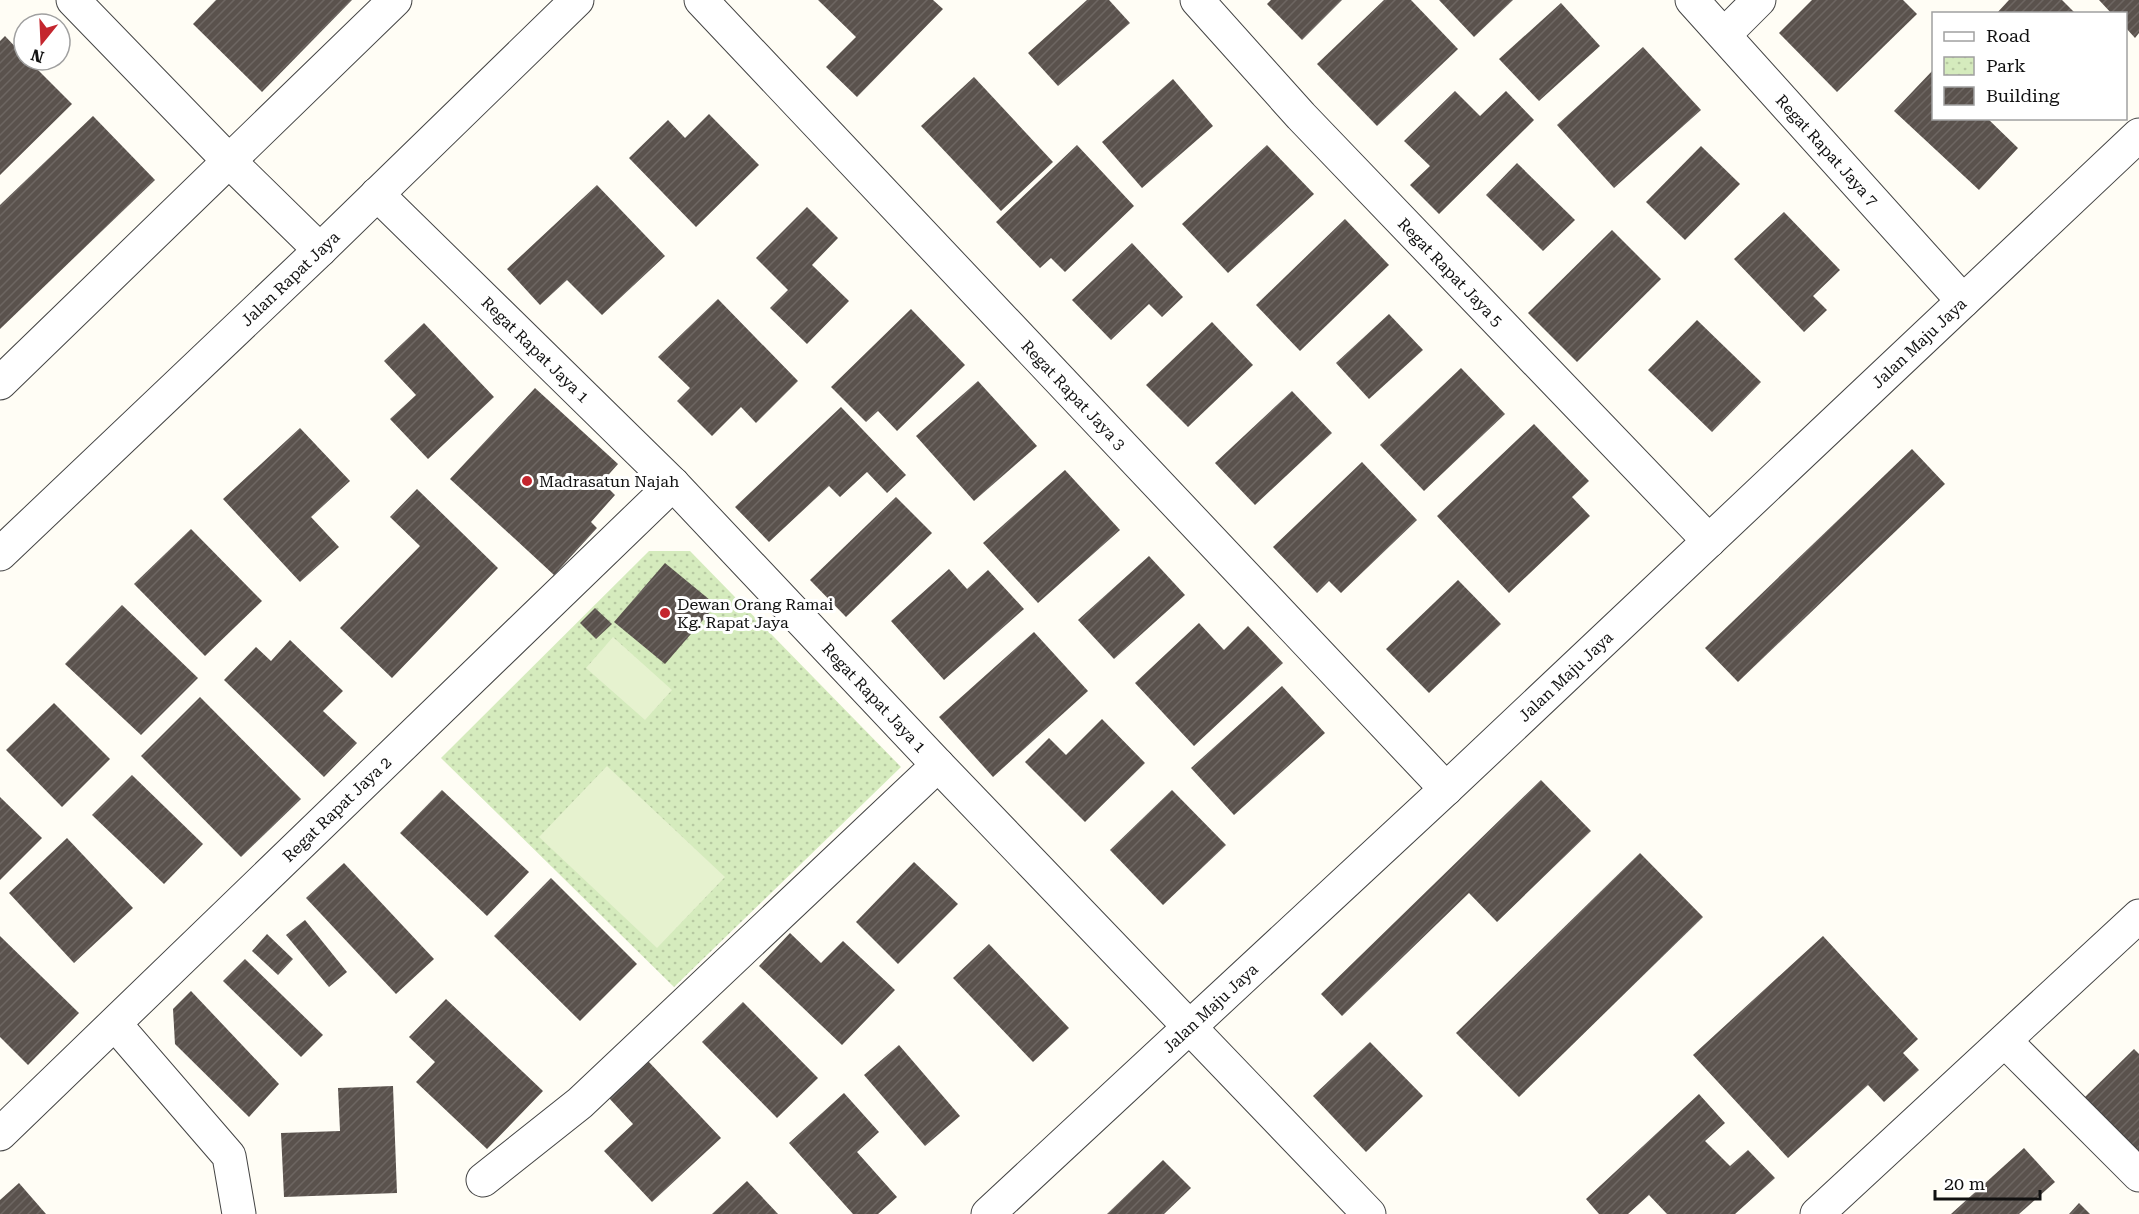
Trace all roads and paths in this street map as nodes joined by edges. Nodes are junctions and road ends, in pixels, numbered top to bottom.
1 (73, 0) edge
2 (395, 0) edge
3 (578, 0) edge
4 (701, 0) edge
5 (1197, 0) edge
6 (1692, 0) edge
7 (1759, 0) edge
8 (1725, 34) junction
9 (2139, 135) edge
10 (229, 161) junction
11 (377, 195) junction
12 (320, 250) junction
13 (1963, 301) junction
14 (0, 384) edge
15 (673, 484) junction
16 (1709, 541) junction
17 (0, 554) edge
18 (938, 765) junction
19 (1446, 789) junction
20 (2139, 916) edge
21 (115, 1024) junction
22 (1189, 1028) junction
23 (2005, 1041) junction
24 (0, 1134) edge
25 (2139, 1175) edge
26 (483, 1180) dead end
27 (239, 1214) edge
28 (988, 1214) edge
29 (1369, 1214) edge
30 (1817, 1214) edge

1 - 10 street
2 - 10 street
3 - 11 street, Jalan Rapat Jaya
4 - 19 street, Regat Rapat Jaya 3
5 - 16 street, Regat Rapat Jaya 5
6 - 8 street, Regat Rapat Jaya 7
7 - 8 street
8 - 13 street, Regat Rapat Jaya 7
9 - 13 street, Jalan Maju Jaya
10 - 12 street
10 - 14 street
11 - 12 street, Jalan Rapat Jaya
11 - 15 street, Regat Rapat Jaya 1
12 - 17 street, Jalan Rapat Jaya
13 - 16 street, Jalan Maju Jaya
15 - 18 street, Regat Rapat Jaya 1
15 - 21 street, Regat Rapat Jaya 2
16 - 19 street, Jalan Maju Jaya
18 - 22 street, Regat Rapat Jaya 1
18 - 26 street
19 - 22 street, Jalan Maju Jaya
20 - 23 street
21 - 24 street, Regat Rapat Jaya 2
21 - 27 street
22 - 28 street, Jalan Maju Jaya
22 - 29 street, Regat Rapat Jaya 1
23 - 25 street
23 - 30 street

